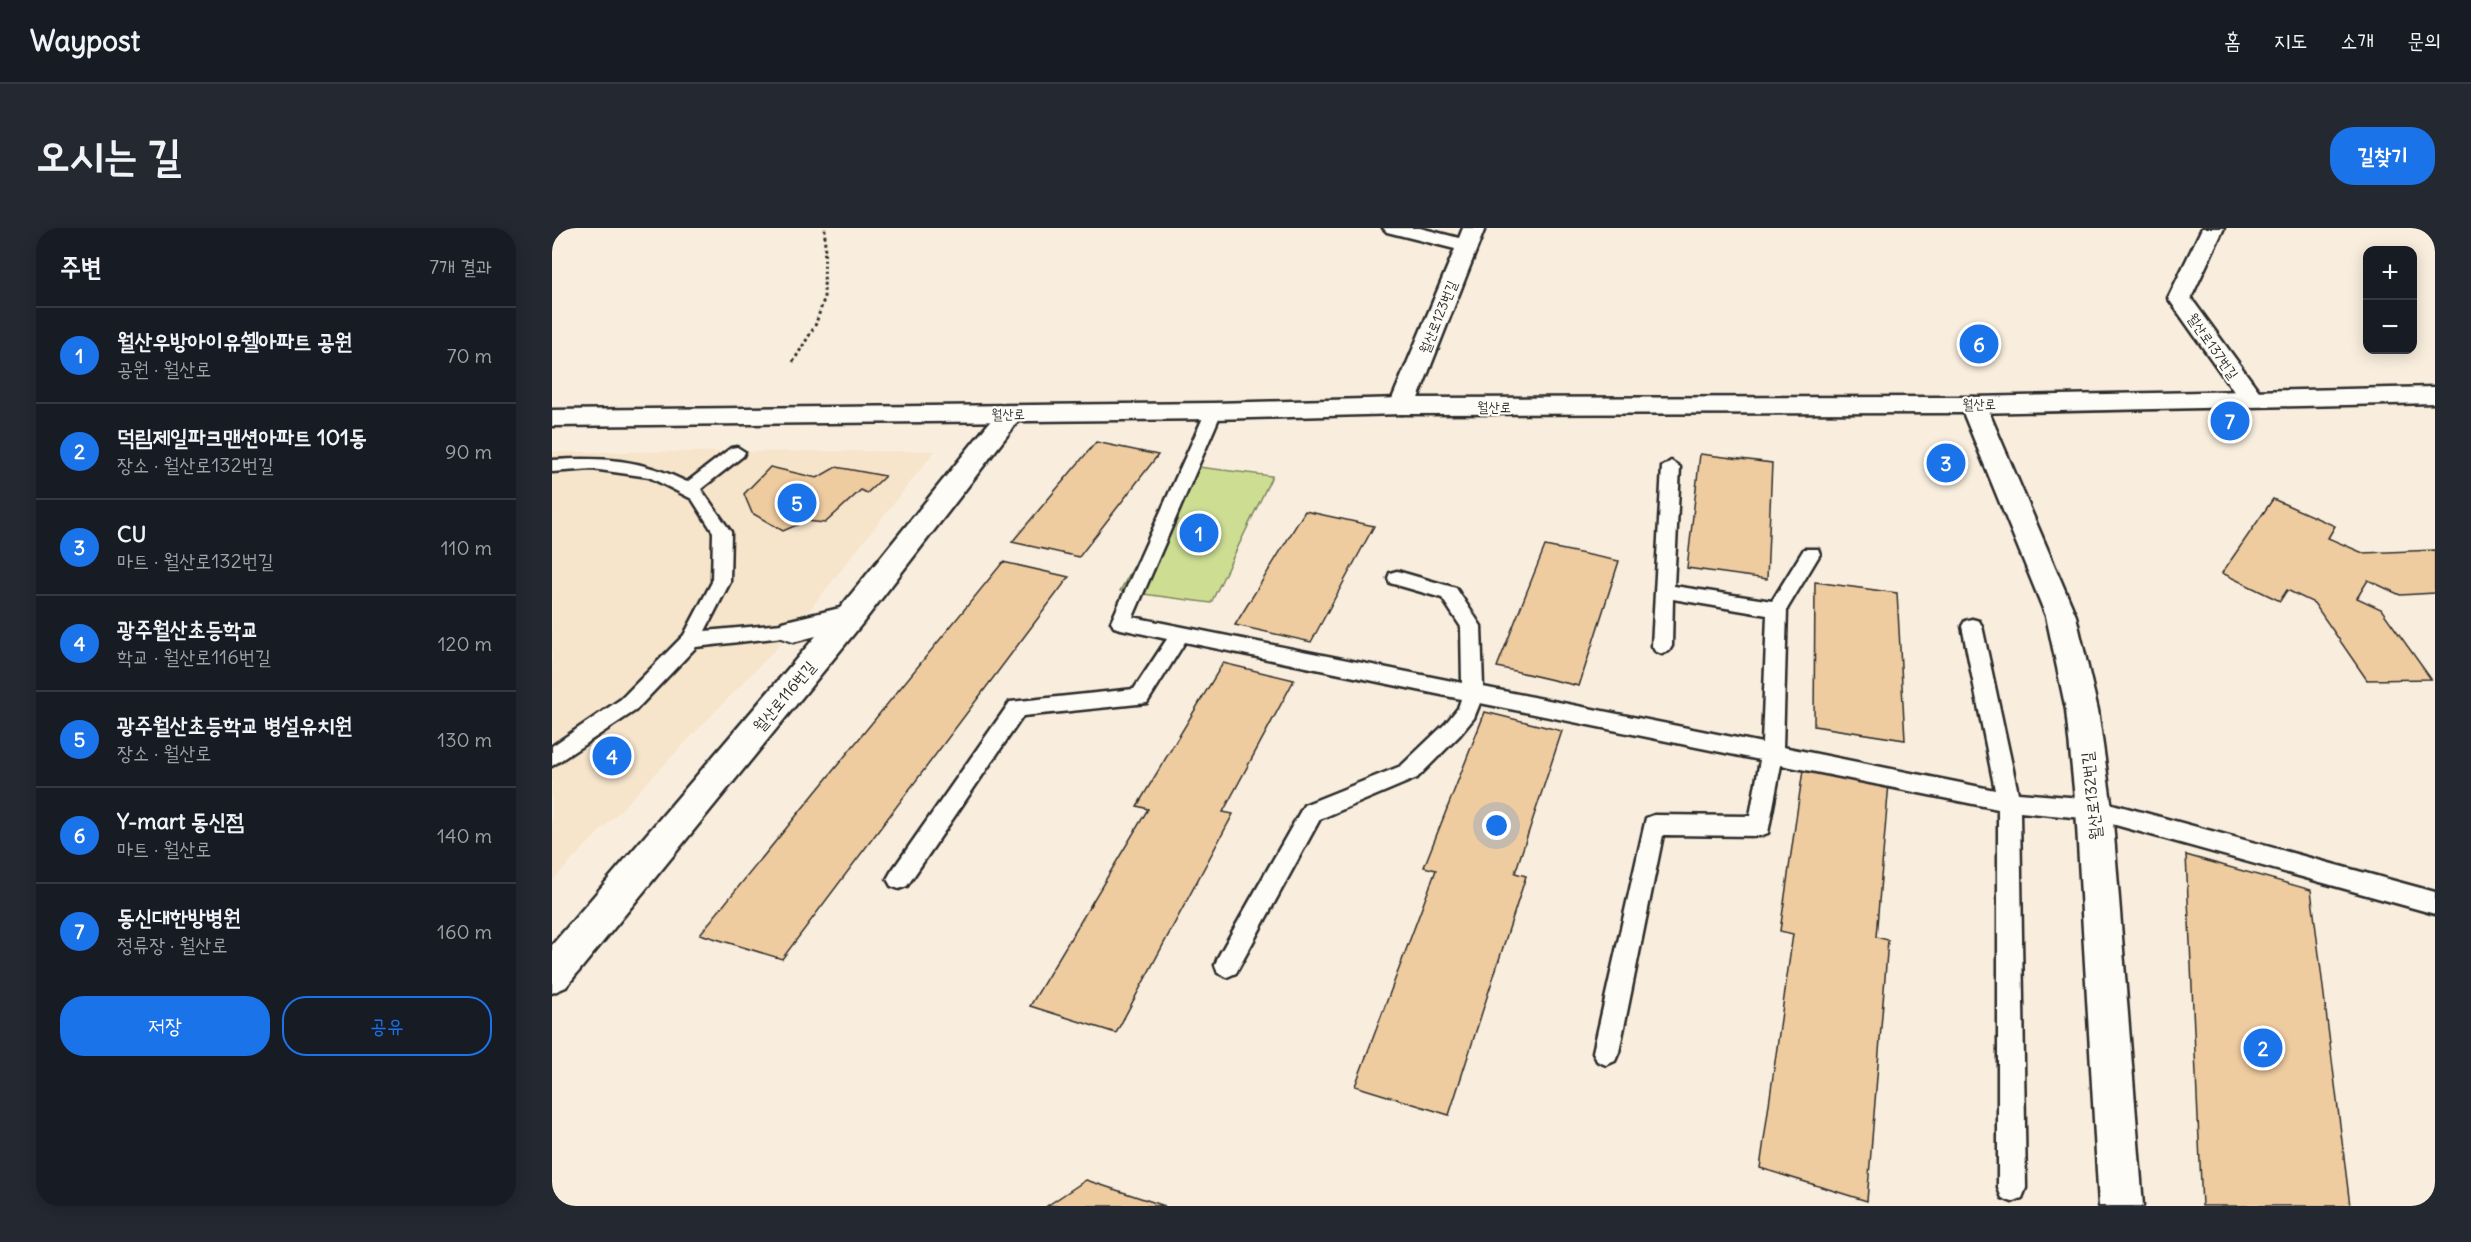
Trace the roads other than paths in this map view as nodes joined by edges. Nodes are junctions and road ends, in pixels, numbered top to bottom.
1 (1394, 228) edge
2 (2213, 228) edge
3 (1470, 237) edge
4 (2435, 395) edge
5 (2251, 398) junction
6 (1974, 405) junction
7 (1402, 406) junction
8 (1214, 411) junction
9 (1010, 414) junction
10 (552, 418) edge
11 (737, 452) dead end
12 (552, 466) edge
13 (1671, 467) dead end
14 (690, 490) junction
15 (1811, 554) dead end
16 (1397, 578) dead end
17 (1664, 591) junction
18 (1777, 609) junction
19 (850, 617) junction
20 (1972, 626) dead end
21 (793, 630) joint
22 (1180, 634) junction
23 (691, 640) junction
24 (1662, 646) dead end
25 (1473, 694) junction
26 (1772, 754) junction
27 (552, 757) edge
28 (2009, 802) junction
29 (2094, 809) junction
30 (899, 879) dead end
31 (2435, 903) edge
32 (1227, 965) dead end
33 (552, 974) edge
34 (1606, 1052) dead end
35 (2012, 1188) dead end
36 (2121, 1206) edge

1 - 3 street
2 - 5 street, 월산로137번길
3 - 7 street, 월산로123번길
4 - 5 street, 월산로
5 - 6 street, 월산로
6 - 7 street, 월산로
6 - 29 street, 월산로132번길
7 - 8 street, 월산로
8 - 9 street, 월산로
8 - 22 lane
9 - 10 street, 월산로
9 - 19 street, 월산로116번길
11 - 14 lane
12 - 14 lane
13 - 17 lane
14 - 23 lane
15 - 18 lane
16 - 25 lane
17 - 18 lane
17 - 24 lane
18 - 26 lane
19 - 21 street
19 - 33 street, 월산로116번길
20 - 28 lane
21 - 23 lane
22 - 25 lane
22 - 30 lane
23 - 27 lane
25 - 26 lane
25 - 32 lane
26 - 28 lane
26 - 34 lane
28 - 29 lane
28 - 35 lane
29 - 31 lane
29 - 36 street, 월산로132번길

